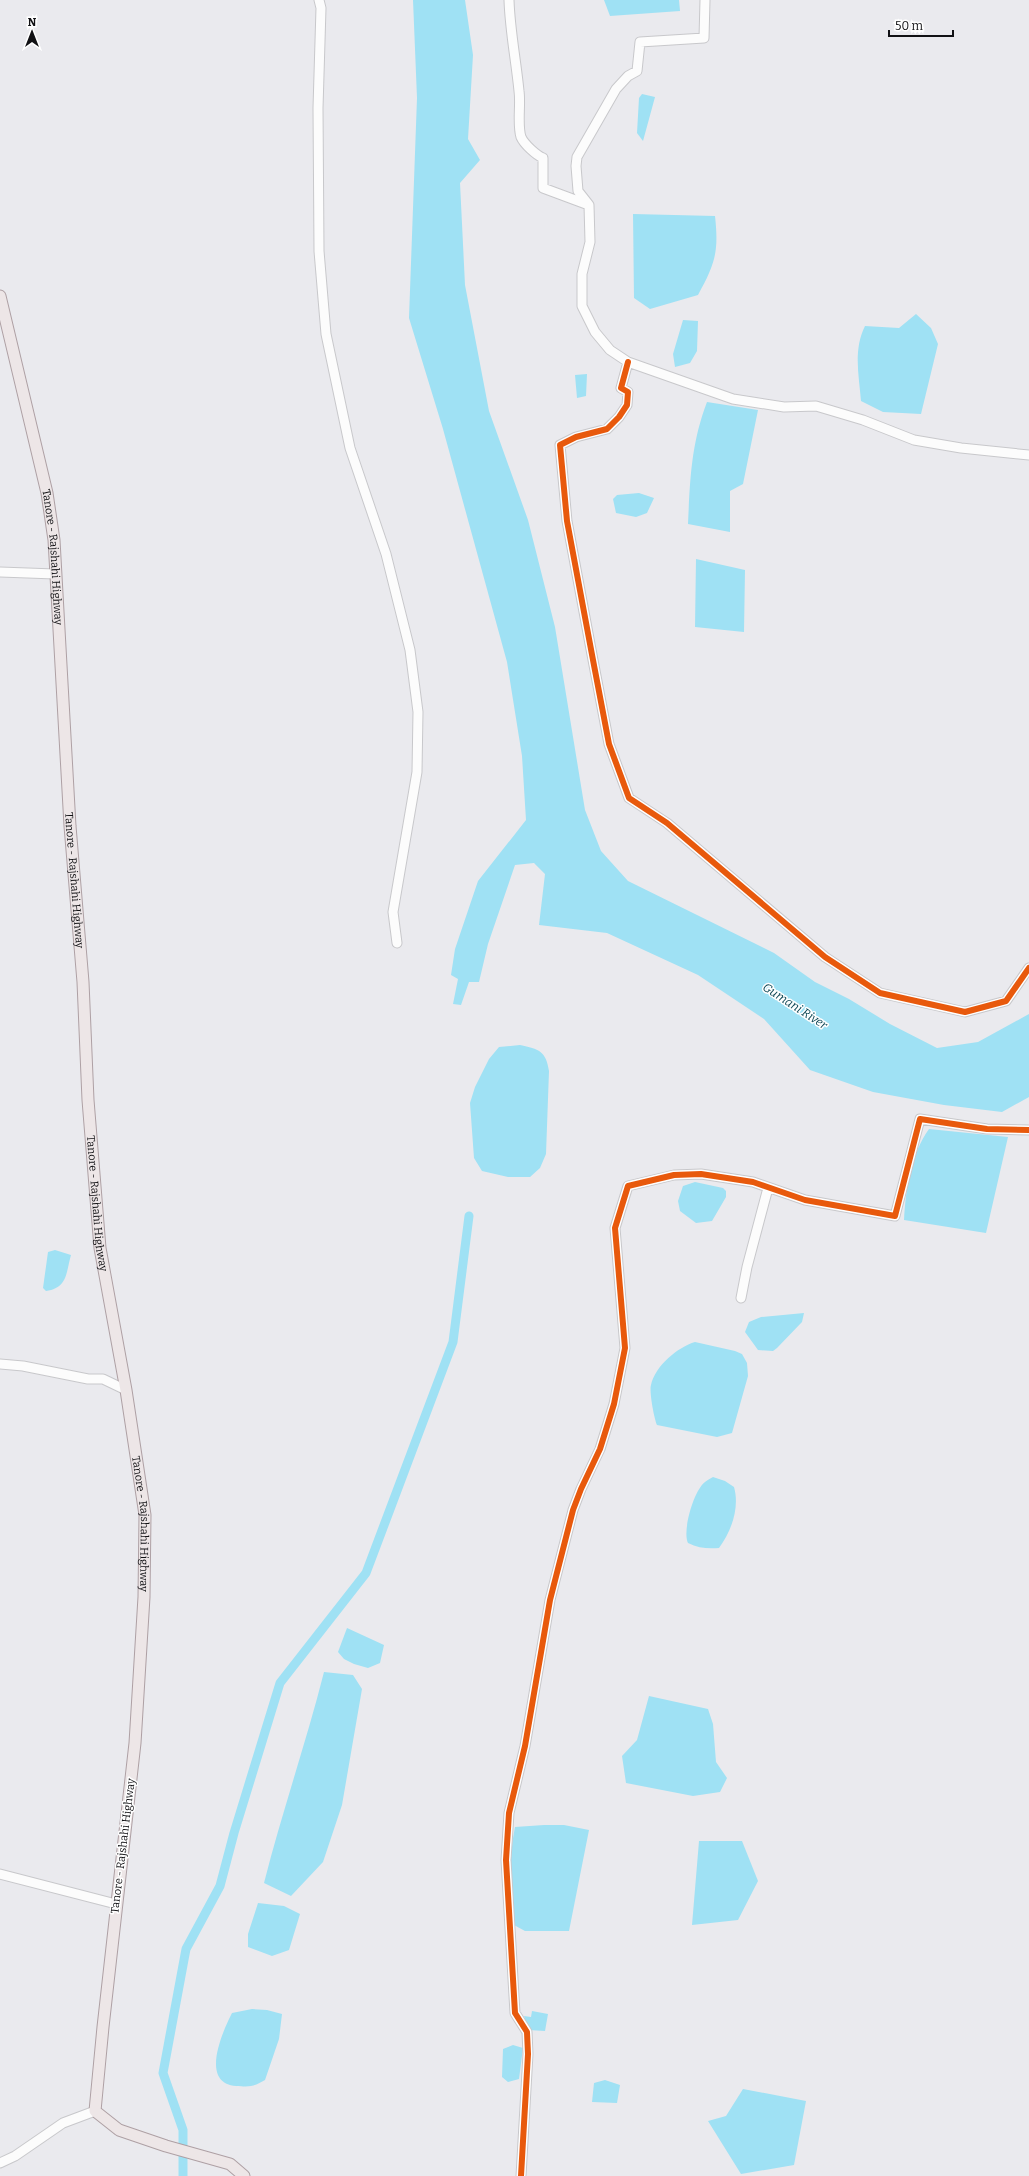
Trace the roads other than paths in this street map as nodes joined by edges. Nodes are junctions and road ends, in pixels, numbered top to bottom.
1 (319, 0) edge
2 (508, 0) edge
3 (705, 0) edge
4 (589, 205) junction
5 (0, 296) edge
6 (628, 362) junction
7 (1029, 455) edge
8 (0, 572) edge
9 (55, 574) junction
10 (397, 943) dead end
11 (1029, 968) edge
12 (1029, 1130) edge
13 (768, 1188) junction
14 (741, 1298) dead end
15 (0, 1364) edge
16 (126, 1390) junction
17 (0, 1874) edge
18 (116, 1904) junction
19 (96, 2112) junction
20 (0, 2163) edge
21 (244, 2176) edge
22 (521, 2176) edge

1 - 10 street
2 - 4 street
3 - 4 street
4 - 6 street
5 - 9 main road, Tanore - Rajshahi Highway
6 - 7 street
6 - 11 street
8 - 9 street
9 - 16 main road, Tanore - Rajshahi Highway
12 - 13 street
13 - 14 street
13 - 22 street
15 - 16 street
16 - 18 main road, Tanore - Rajshahi Highway
17 - 18 street
18 - 19 main road, Tanore - Rajshahi Highway
19 - 20 street
19 - 21 main road

